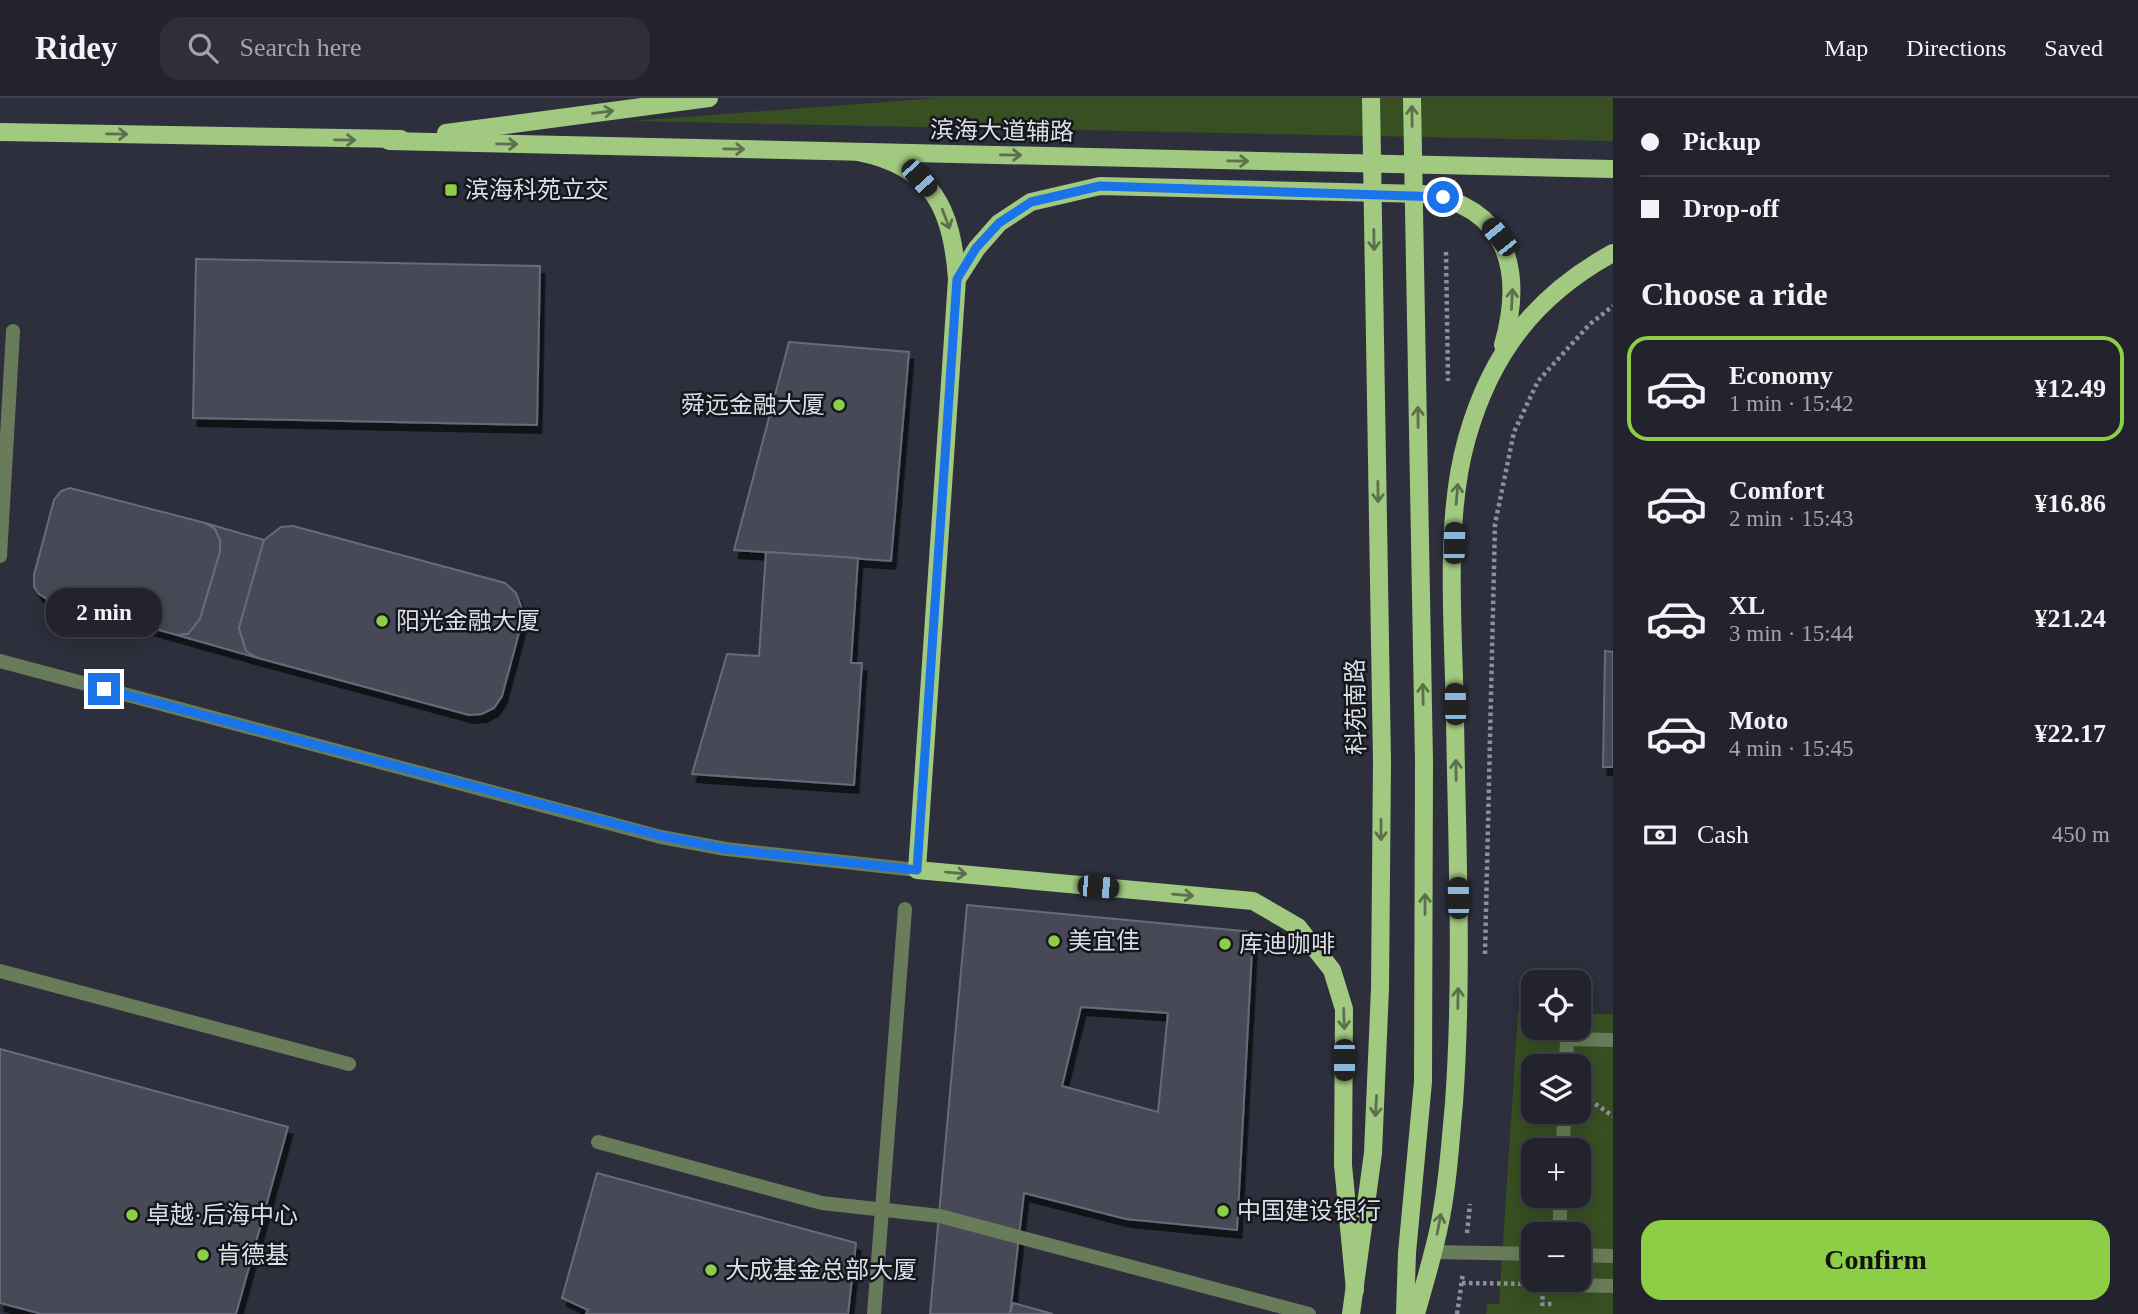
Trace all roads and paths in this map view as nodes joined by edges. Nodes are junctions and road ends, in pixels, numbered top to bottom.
1 (709, 98) edge
2 (1371, 98) edge
3 (1412, 98) edge
4 (0, 132) edge
5 (72, 133) junction
6 (389, 141) junction
7 (0, 143) edge
8 (859, 152) junction
9 (1613, 169) edge
10 (1446, 252) dead end
11 (1613, 253) edge
12 (957, 279) junction
13 (1613, 306) edge
14 (13, 331) dead end
15 (1498, 365) junction
16 (1448, 381) dead end
17 (0, 556) edge
18 (0, 661) edge
19 (917, 870) junction
20 (905, 909) dead end
21 (1485, 959) dead end
22 (0, 971) edge
23 (1613, 1040) edge
24 (1566, 1054) edge
25 (349, 1064) dead end
26 (1591, 1101) edge
27 (1613, 1116) edge
28 (598, 1142) dead end
29 (1470, 1201) dead end
30 (882, 1210) junction
31 (1433, 1252) junction
32 (1465, 1253) junction
33 (1521, 1254) edge
34 (1591, 1255) edge
35 (1613, 1256) edge
36 (1462, 1283) junction
37 (1521, 1284) edge
38 (1591, 1286) edge
39 (1613, 1286) edge
40 (1355, 1290) junction
41 (874, 1314) edge
42 (1309, 1314) edge
43 (1351, 1314) edge
44 (1405, 1314) edge
45 (1416, 1314) edge
46 (1457, 1314) edge

6 -> 1 main road
2 -> 40 main road, 科苑南路, bridge
44 -> 3 main road, bridge
4 - 5 main road
5 -> 6 main road
5 - 7 main road
6 -> 8 main road, 滨海大道辅路
8 -> 9 main road, 滨海大道辅路
8 -> 12 main road
10 - 16 path
11 - 15 main road
15 -> 12 main road
12 - 19 main road
13 - 21 path
14 - 17 street
31 -> 15 main road
18 - 19 street
19 -> 40 main road
20 - 30 street
22 - 25 street
23 - 24 street
26 - 27 path
28 - 30 street
29 - 32 path
30 - 41 street
30 - 42 street
31 - 32 street
31 - 45 main road
32 - 33 street
32 - 36 path
34 - 35 street
36 - 37 path
36 - 46 path
38 - 39 street
40 - 43 main road, 科苑南路

